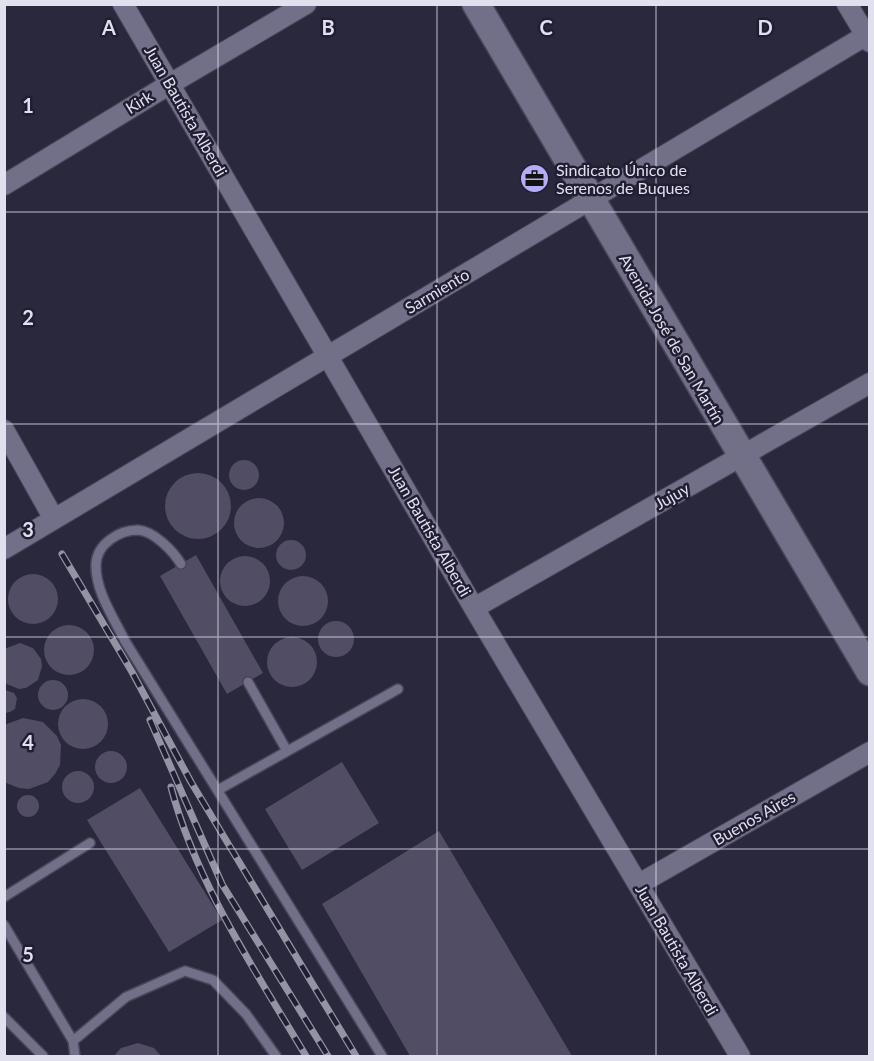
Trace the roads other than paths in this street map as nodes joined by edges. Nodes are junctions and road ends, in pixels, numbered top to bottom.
1 (123, 4) edge
2 (306, 4) edge
3 (476, 4) edge
4 (848, 4) edge
5 (868, 37) edge
6 (170, 84) junction
7 (4, 185) edge
8 (590, 199) junction
9 (329, 355) junction
10 (870, 383) edge
11 (4, 430) edge
12 (741, 456) junction
13 (54, 519) junction
14 (4, 549) edge
15 (180, 564) dead end
16 (474, 608) junction
17 (870, 672) edge
18 (248, 682) dead end
19 (398, 689) dead end
20 (287, 751) junction
21 (870, 752) edge
22 (218, 790) junction
23 (90, 843) dead end
24 (639, 884) junction
25 (4, 897) edge
26 (4, 925) edge
27 (4, 1017) edge
28 (73, 1041) junction
29 (44, 1056) edge
30 (75, 1056) edge
31 (276, 1056) edge
32 (382, 1056) edge
33 (740, 1056) edge

1 - 6 street, Juan Bautista Alberdi
2 - 6 street, Kirk
3 - 8 street, Avenida José de San Martín
4 - 5 street
5 - 8 street, Sarmiento
6 - 7 street, Kirk
6 - 9 street, Juan Bautista Alberdi
8 - 9 street, Sarmiento
8 - 12 street, Avenida José de San Martín
9 - 13 street, Sarmiento
9 - 16 street, Juan Bautista Alberdi
10 - 12 street, Jujuy
11 - 13 street
12 - 16 street, Jujuy
12 - 17 street, Avenida José de San Martín
13 - 14 street, Sarmiento
15 - 22 lane
16 - 24 street, Juan Bautista Alberdi
18 - 20 lane
19 - 20 lane
20 - 22 lane
21 - 24 street, Buenos Aires
22 - 32 lane
23 - 25 lane
24 - 33 street, Juan Bautista Alberdi
26 - 28 lane
27 - 29 lane
28 - 30 lane
28 - 31 lane

